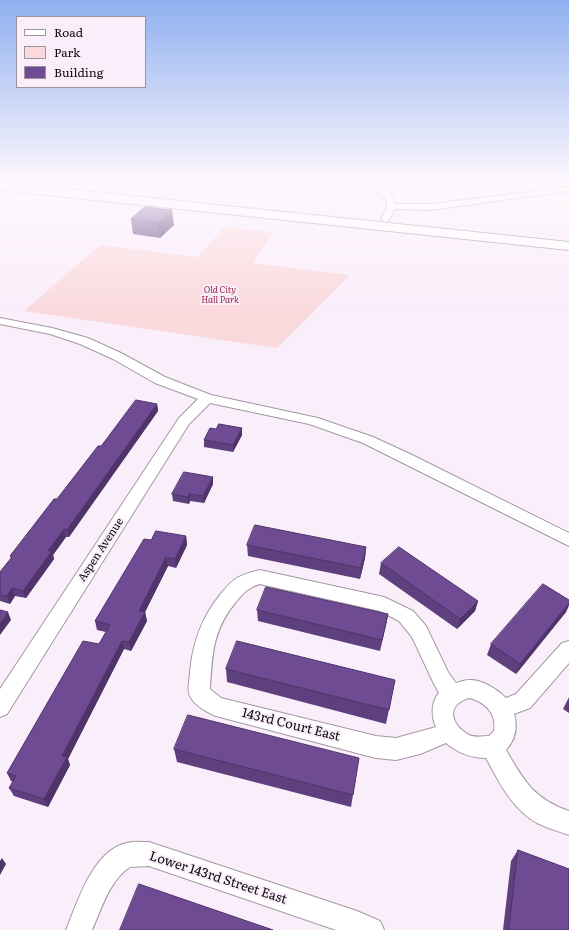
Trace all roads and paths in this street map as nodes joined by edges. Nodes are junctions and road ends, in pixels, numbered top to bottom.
1 (400, 224) edge
2 (567, 241) edge
3 (0, 321) edge
4 (207, 398) junction
5 (569, 540) edge
6 (569, 650) edge
7 (452, 694) junction
8 (2, 700) edge
9 (501, 709) junction
10 (449, 732) junction
11 (491, 746) junction
12 (569, 823) edge
13 (80, 930) edge
14 (372, 930) edge

1 - 2 highway
3 - 4 street
4 - 5 street
4 - 8 street, Aspen Avenue
6 - 9 street
7 - 9 street
7 - 10 street
7 - 10 street, 143rd Court East
9 - 11 street
10 - 11 street
11 - 12 street
13 - 14 street, Lower 143rd Street East

